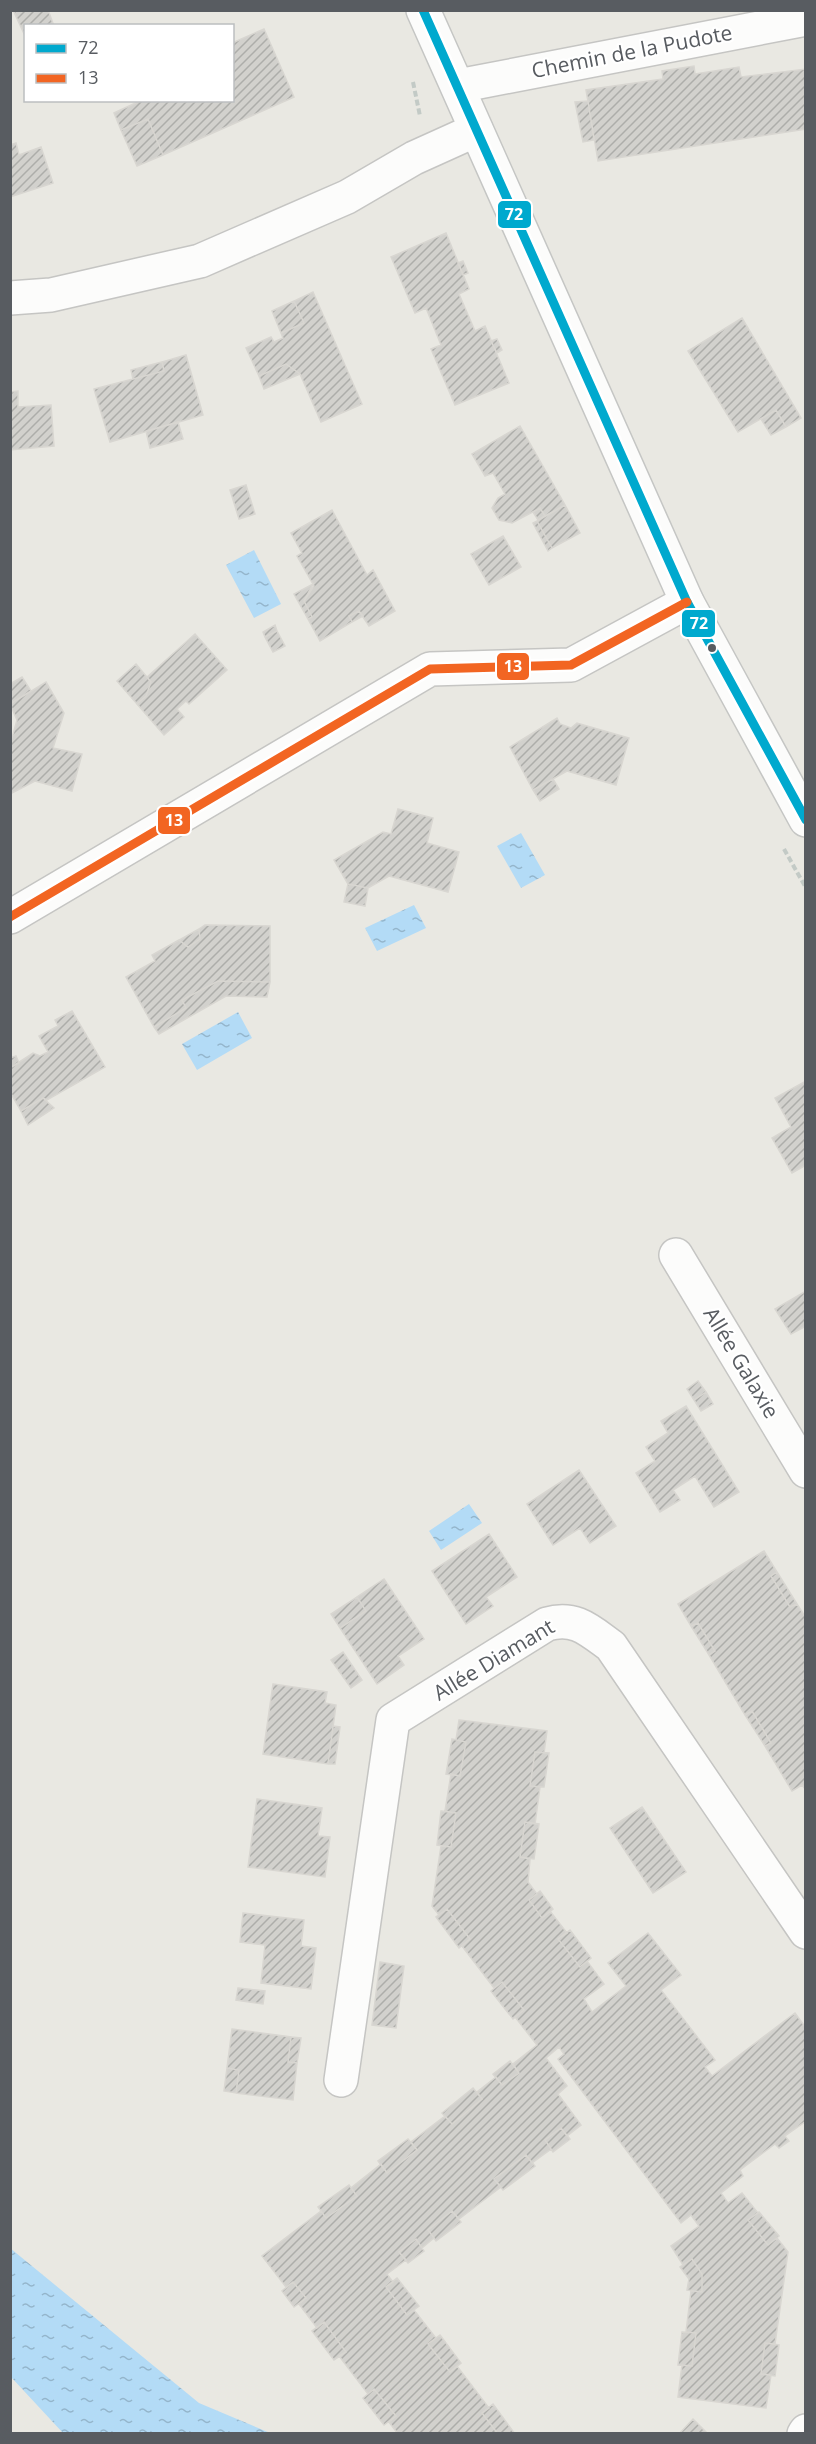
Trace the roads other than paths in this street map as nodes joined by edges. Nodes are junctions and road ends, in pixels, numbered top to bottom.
1 (423, 10) edge
2 (806, 19) edge
3 (458, 86) junction
4 (476, 130) junction
5 (10, 298) edge
6 (687, 602) junction
7 (806, 819) edge
8 (10, 917) edge
9 (676, 1255) dead end
10 (806, 1471) edge
11 (806, 1932) edge
12 (341, 2080) dead end

1 - 3 street
2 - 3 street, Chemin de la Pudote
3 - 4 street
4 - 5 street
4 - 6 street
6 - 7 street
6 - 8 street
9 - 10 street, Allée Galaxie
11 - 12 street, Allée Diamant

